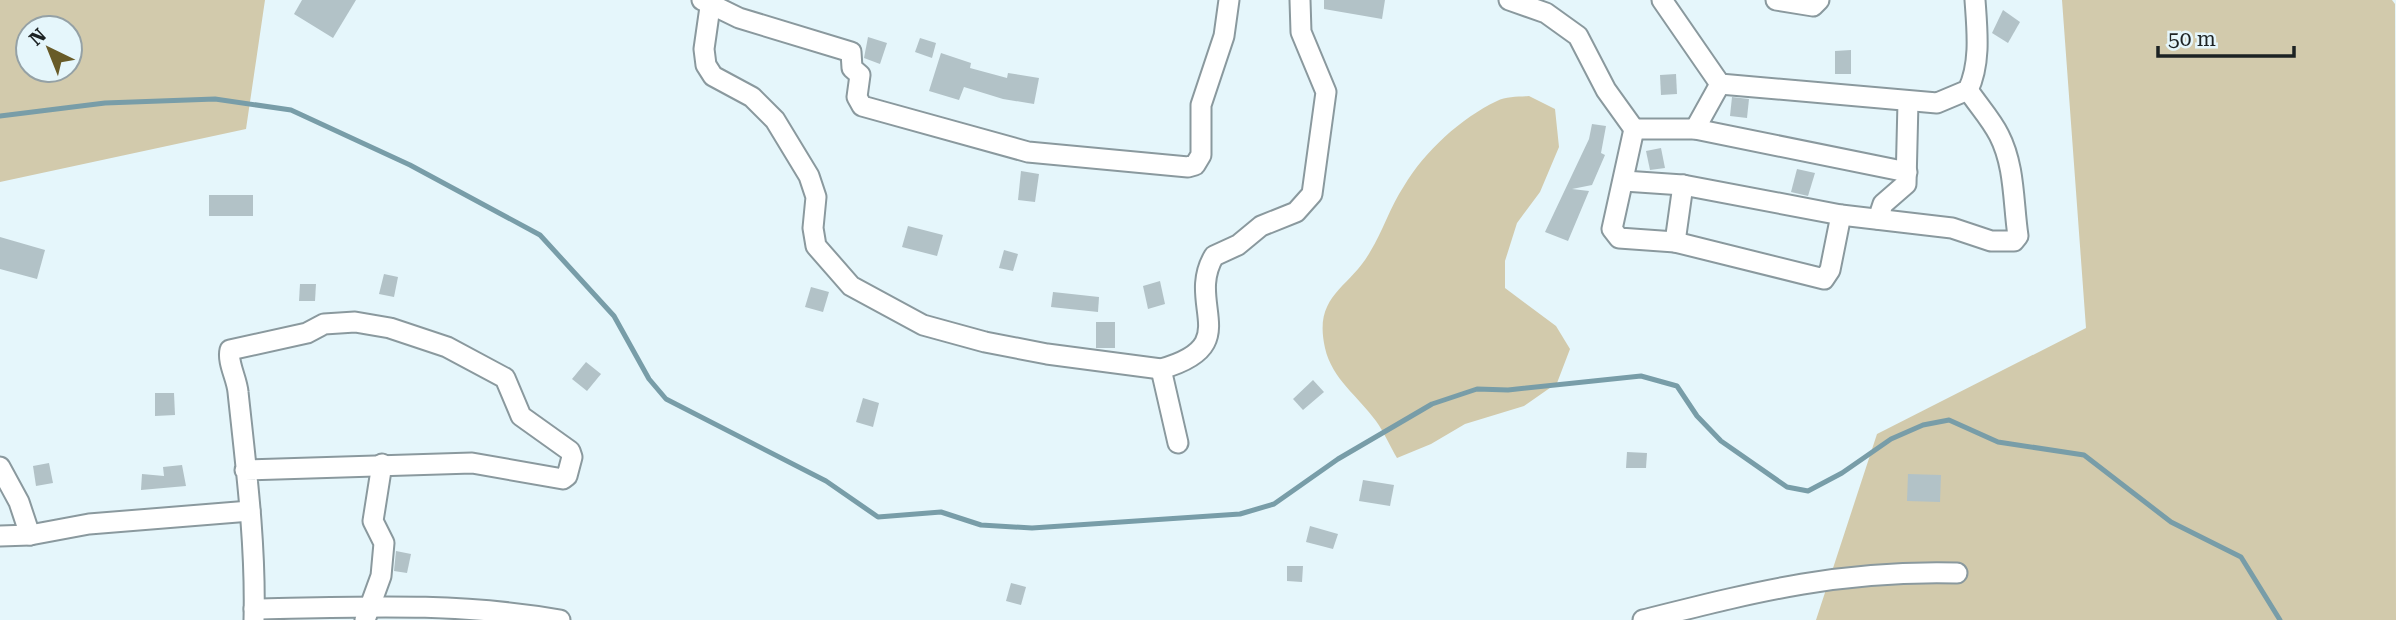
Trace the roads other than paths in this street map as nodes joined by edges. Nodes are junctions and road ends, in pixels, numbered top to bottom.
1 (1229, 0) edge
2 (1300, 0) edge
3 (1509, 0) edge
4 (1662, 0) edge
5 (1776, 0) edge
6 (1819, 0) edge
7 (1975, 0) edge
8 (707, 2) edge
9 (1720, 84) junction
10 (1968, 90) junction
11 (1908, 102) junction
12 (1634, 129) junction
13 (1695, 129) junction
14 (1907, 172) junction
15 (1624, 181) junction
16 (1683, 185) junction
17 (1841, 215) junction
18 (1878, 219) junction
19 (1675, 242) junction
20 (1161, 369) junction
21 (1178, 443) dead end
22 (382, 464) junction
23 (0, 467) edge
24 (245, 470) junction
25 (250, 511) junction
26 (30, 535) junction
27 (0, 536) edge
28 (1957, 573) dead end
29 (367, 612) edge
30 (254, 615) edge
31 (560, 620) edge
32 (1643, 620) edge

1 - 8 street
2 - 20 street
3 - 12 street
4 - 9 street
5 - 6 street
7 - 10 street
8 - 20 street
9 - 11 street
9 - 13 street
10 - 11 street
10 - 18 street
11 - 14 street
12 - 13 street
12 - 15 street
13 - 14 street
14 - 18 street
15 - 16 street
15 - 19 street
16 - 17 street
16 - 19 street
17 - 18 street
17 - 19 street
20 - 21 street
22 - 24 street
22 - 24 street
22 - 29 street
23 - 26 street
24 - 25 street
25 - 26 street
25 - 30 street
26 - 27 street
28 - 32 street
29 - 30 street
29 - 31 street

